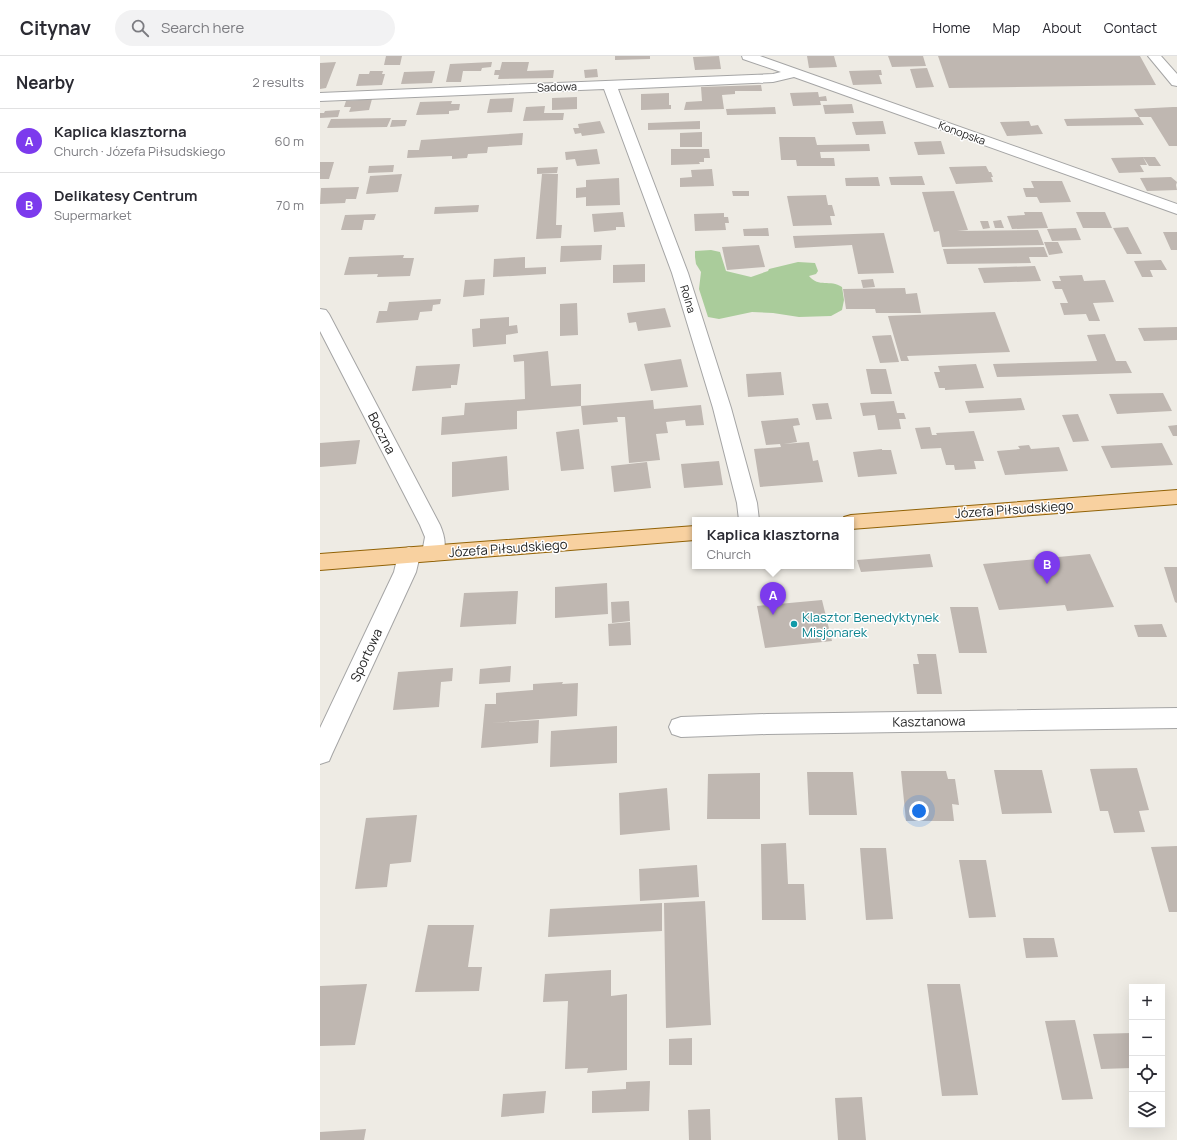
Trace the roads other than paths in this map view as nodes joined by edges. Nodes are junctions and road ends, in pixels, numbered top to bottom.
1 (748, 56) edge
2 (1154, 56) edge
3 (794, 73) junction
4 (1177, 82) edge
5 (611, 84) junction
6 (320, 97) edge
7 (1177, 209) edge
8 (320, 314) edge
9 (1177, 497) edge
10 (749, 517) edge
11 (854, 522) edge
12 (692, 533) edge
13 (433, 554) junction
14 (409, 555) junction
15 (320, 562) edge
16 (1177, 718) edge
17 (681, 727) dead end
18 (320, 754) edge

1 - 3 street, Konopska
2 - 4 street
3 - 5 street, Sadowa
3 - 7 street, Konopska
5 - 6 street, Sadowa
5 - 10 street, Rolna
8 - 13 street, Boczna
9 - 11 main road, Józefa Piłsudskiego
12 - 13 main road, Józefa Piłsudskiego
13 - 14 main road, Józefa Piłsudskiego
14 - 15 main road, Józefa Piłsudskiego
14 - 18 street, Sportowa
16 - 17 street, Kasztanowa

